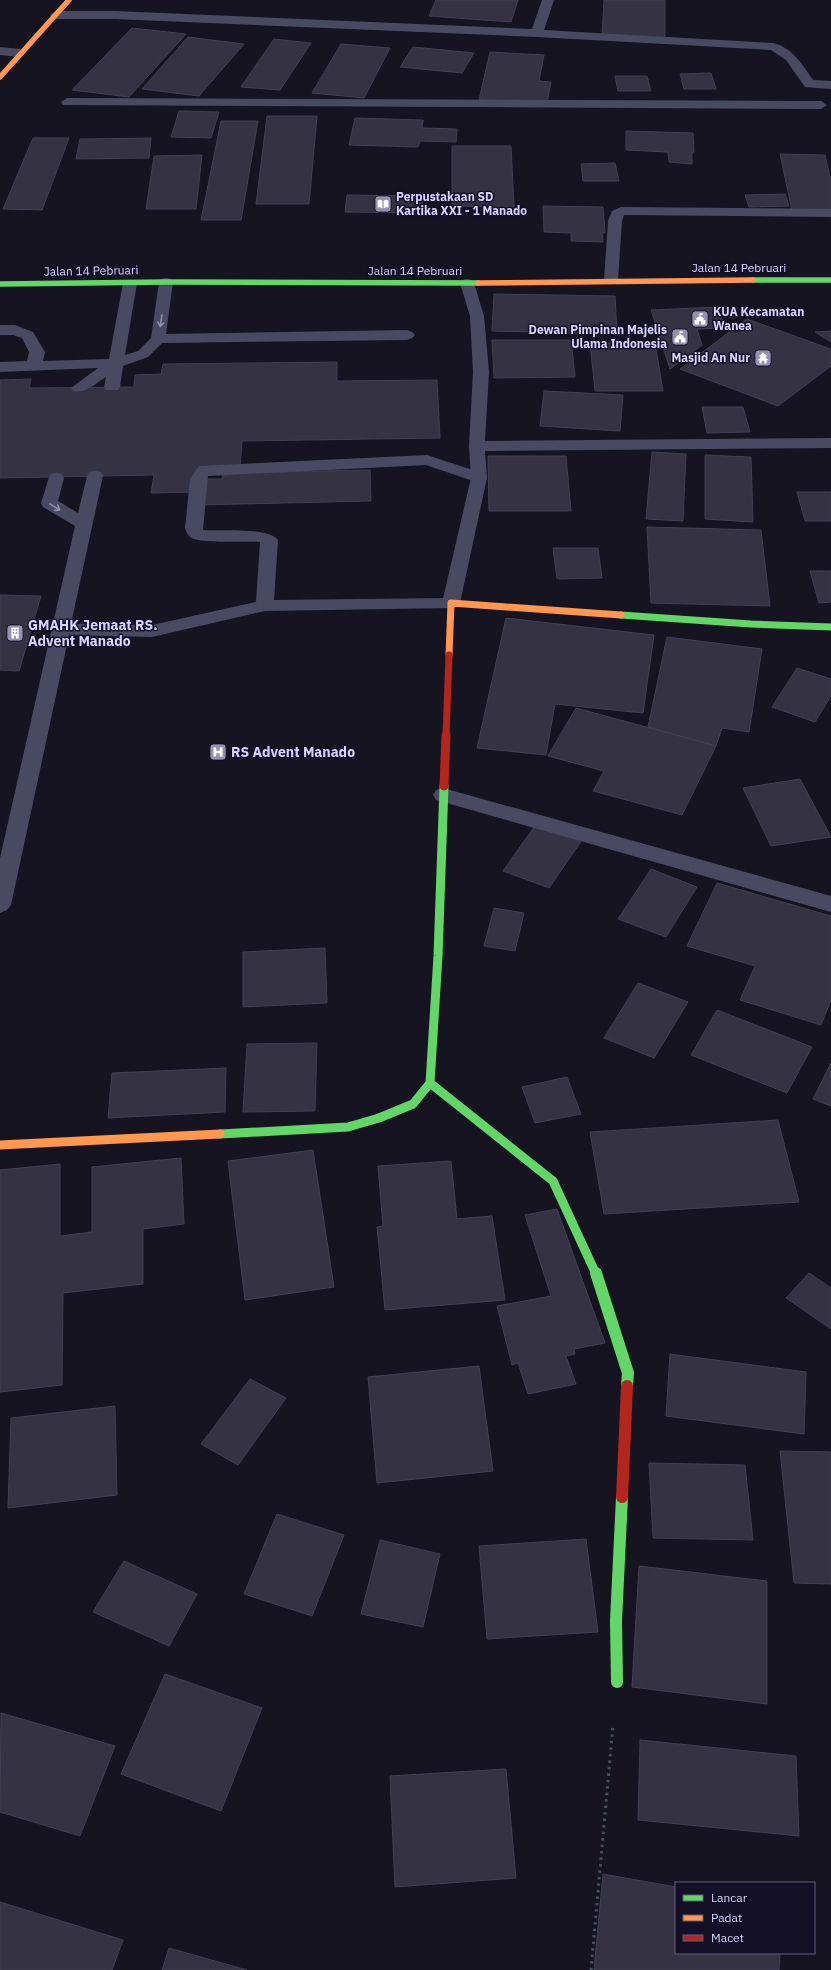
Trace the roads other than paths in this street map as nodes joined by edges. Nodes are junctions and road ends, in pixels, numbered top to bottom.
1 (69, 0) edge
2 (548, 0) edge
3 (124, 5) dead end
4 (56, 15) junction
5 (115, 15) junction
6 (537, 33) junction
7 (0, 51) edge
8 (20, 53) junction
9 (0, 77) edge
10 (809, 84) junction
11 (831, 86) edge
12 (67, 102) dead end
13 (831, 213) edge
14 (611, 280) junction
15 (831, 280) edge
16 (130, 282) junction
17 (166, 282) junction
18 (467, 283) junction
19 (0, 284) edge
20 (0, 330) edge
21 (407, 335) dead end
22 (158, 339) junction
23 (116, 363) junction
24 (34, 366) junction
25 (0, 367) edge
26 (112, 387) dead end
27 (79, 388) dead end
28 (831, 443) edge
29 (477, 446) junction
30 (95, 476) dead end
31 (56, 478) dead end
32 (479, 478) junction
33 (84, 524) junction
34 (451, 603) junction
35 (265, 606) junction
36 (831, 627) edge
37 (61, 629) junction
38 (443, 795) junction
39 (6, 851) edge
40 (831, 904) edge
41 (0, 905) edge
42 (430, 1084) junction
43 (0, 1145) edge
44 (617, 1682) road end

1 - 4 street
2 - 6 street
3 - 5 street
4 - 5 street
4 - 8 street
5 - 6 street
6 - 10 street
7 - 8 street
8 - 9 street
10 - 11 street
10 - 12 street
13 - 14 street
14 - 15 street, Jalan 14 Pebruari
14 - 18 street, Jalan 14 Pebruari
16 - 17 street, Jalan 14 Pebruari
16 - 19 street, Jalan 14 Pebruari
16 - 23 street
17 - 18 street, Jalan 14 Pebruari
17 -> 22 street
18 - 29 street
20 - 24 street
21 - 22 street
22 - 23 street
23 - 24 street
23 - 26 street
23 - 27 street
24 - 25 street
28 - 29 street
29 - 32 street
30 - 33 street
31 -> 33 street
32 - 34 street
32 - 35 street
33 - 37 street
34 - 35 street
34 - 36 street
34 - 38 street
35 - 37 street
37 - 39 street
38 - 40 street
38 - 42 street
39 - 41 street
42 - 43 street
42 - 44 street

